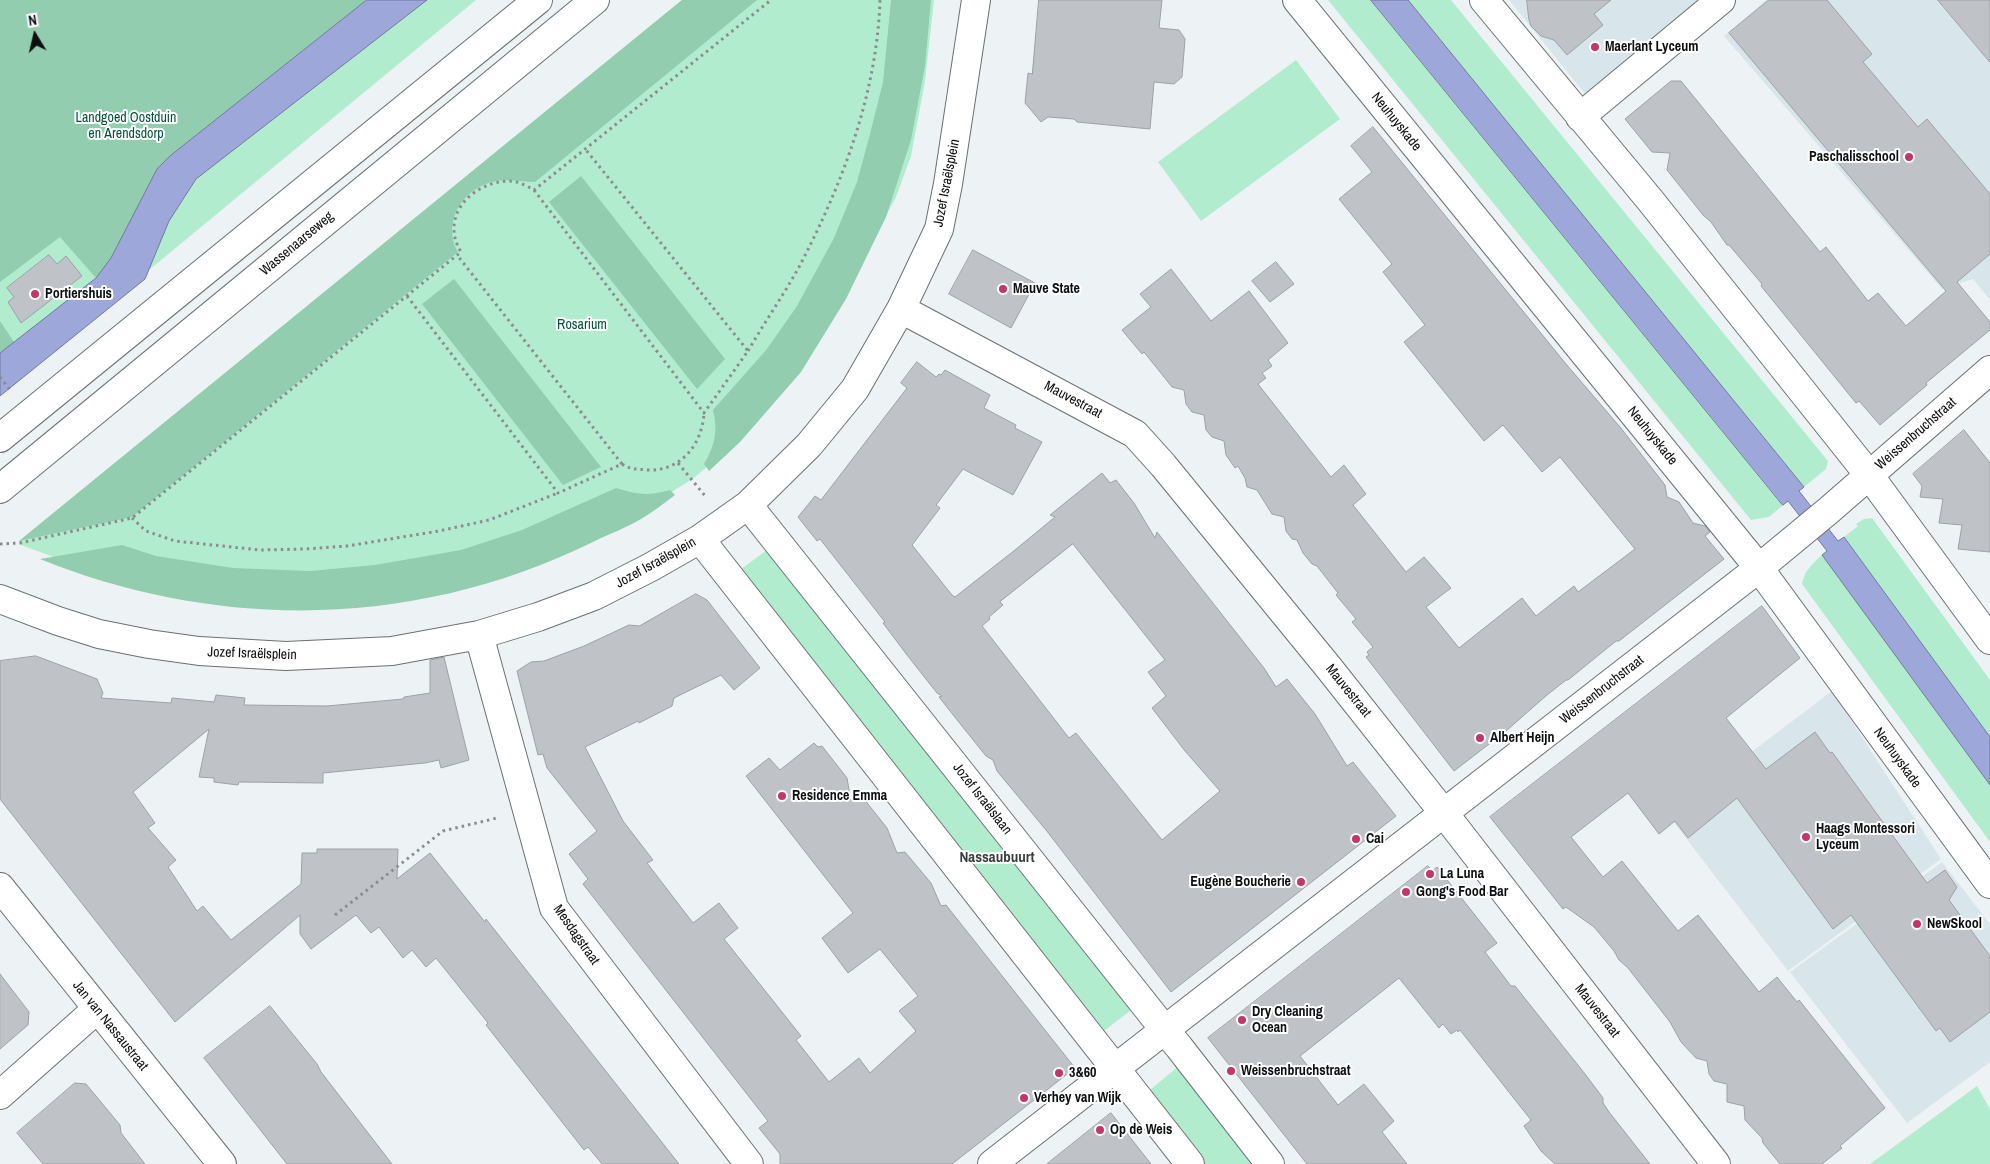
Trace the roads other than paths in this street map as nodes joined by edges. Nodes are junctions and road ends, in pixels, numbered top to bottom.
1 (538, 0) edge
2 (595, 0) edge
3 (976, 0) edge
4 (1297, 0) edge
5 (1484, 0) edge
6 (1721, 0) edge
7 (1580, 117) junction
8 (901, 309) junction
9 (1990, 370) edge
10 (0, 438) edge
11 (1869, 475) junction
12 (0, 489) edge
13 (748, 505) junction
14 (700, 539) junction
15 (1759, 568) junction
16 (0, 599) edge
17 (479, 635) junction
18 (1990, 640) edge
19 (1443, 812) junction
20 (1990, 884) edge
21 (0, 887) edge
22 (97, 1009) junction
23 (1164, 1029) junction
24 (1115, 1067) junction
25 (0, 1095) edge
26 (222, 1164) edge
27 (749, 1164) edge
28 (992, 1164) edge
29 (1190, 1164) edge
30 (1270, 1164) edge
31 (1716, 1164) edge

1 - 10 street
2 - 12 street, Wassenaarseweg
3 - 8 street, Jozef Israëlsplein
4 - 15 street, Neuhuyskade
5 - 7 street
6 - 7 street
7 - 11 street
8 - 13 street, Jozef Israëlsplein
8 - 19 street, Mauvestraat
9 - 11 street, Weissenbruchstraat
11 - 15 street, Weissenbruchstraat
11 - 18 street
13 - 14 street, Jozef Israëlsplein
13 - 23 street, Jozef Israëlslaan
14 - 17 street, Jozef Israëlsplein
14 - 24 street
15 - 19 street, Weissenbruchstraat
15 - 20 street, Neuhuyskade
16 - 17 street, Jozef Israëlsplein
17 - 27 street, Mesdagstraat
19 - 23 street, Weissenbruchstraat
19 - 31 street, Mauvestraat
21 - 22 street, Jan van Nassaustraat
22 - 25 street
22 - 26 street, Jan van Nassaustraat
23 - 24 street, Weissenbruchstraat
23 - 30 street, Jozef Israëlslaan
24 - 28 street, Weissenbruchstraat
24 - 29 street

